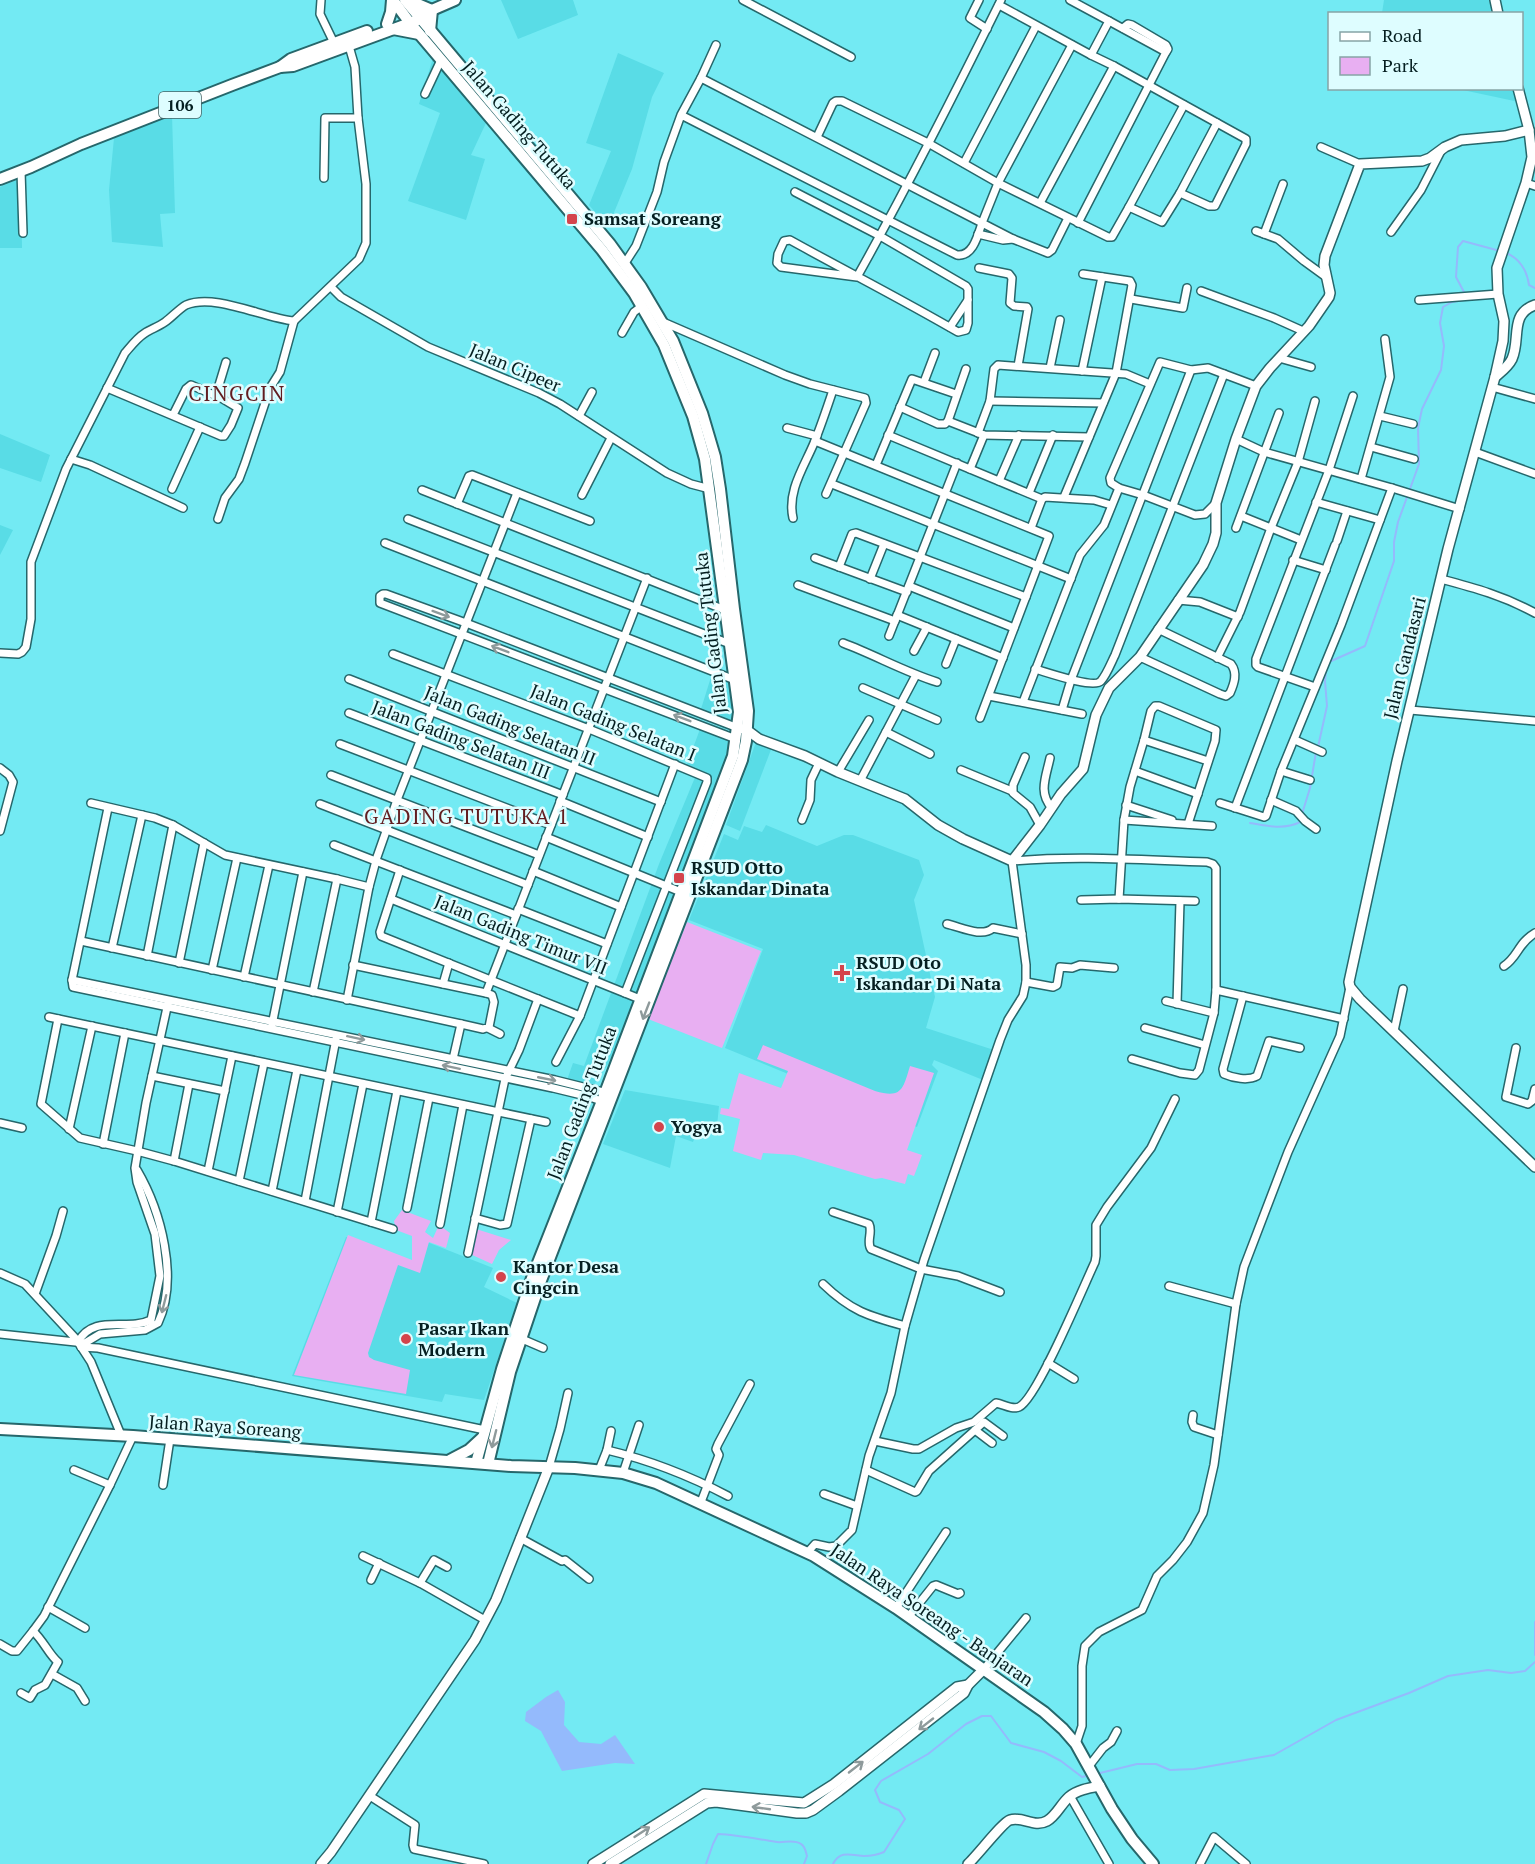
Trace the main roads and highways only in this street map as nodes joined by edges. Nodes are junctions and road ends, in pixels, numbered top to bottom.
1 (392, 0) edge
2 (407, 0) edge
3 (455, 0) edge
4 (418, 16) junction
5 (390, 26) junction
6 (425, 33) junction
7 (280, 68) junction
8 (58, 154) junction
9 (0, 172) edge
10 (0, 178) edge
11 (557, 188) junction
12 (657, 322) junction
13 (715, 489) junction
14 (742, 735) junction
15 (685, 890) junction
16 (607, 1098) junction
17 (529, 1300) junction
18 (498, 1399) junction
19 (0, 1429) edge
20 (484, 1434) junction
21 (447, 1461) junction
22 (482, 1464) junction
23 (1153, 1864) edge

1 - 4 main road, Jalan Gading Tutuka
1 - 5 main road
2 - 4 main road, Jalan Gading Tutuka
2 - 4 main road
3 - 4 main road, 106
4 - 5 main road, 106
4 - 6 main road
4 - 6 main road, Jalan Gading Tutuka
5 - 6 main road
5 - 7 main road, 106
5 - 7 main road, 106
6 - 11 main road, Jalan Gading Tutuka
6 - 11 main road, Jalan Gading Tutuka
7 - 8 main road, 106
8 - 9 main road, 106
8 - 10 main road, 106
11 - 12 main road, Jalan Gading Tutuka
11 - 12 main road, Jalan Gading Tutuka
12 - 13 main road, Jalan Gading Tutuka
13 - 14 main road, Jalan Gading Tutuka
13 - 14 main road, Jalan Gading Tutuka
14 - 15 main road, Jalan Gading Tutuka
15 -> 16 main road, Jalan Gading Tutuka
15 - 16 main road, Jalan Gading Tutuka
16 - 17 main road, Jalan Gading Tutuka
17 - 18 main road, Jalan Gading Tutuka
17 - 18 main road, Jalan Gading Tutuka
18 - 20 main road, Jalan Gading Tutuka
18 -> 22 main road, Jalan Gading Tutuka
19 - 21 main road, Jalan Raya Soreang
20 - 21 main road
20 - 22 main road, Jalan Gading Tutuka
21 - 22 main road, Jalan Raya Soreang - Banjaran
22 - 23 main road, Jalan Raya Soreang - Banjaran

